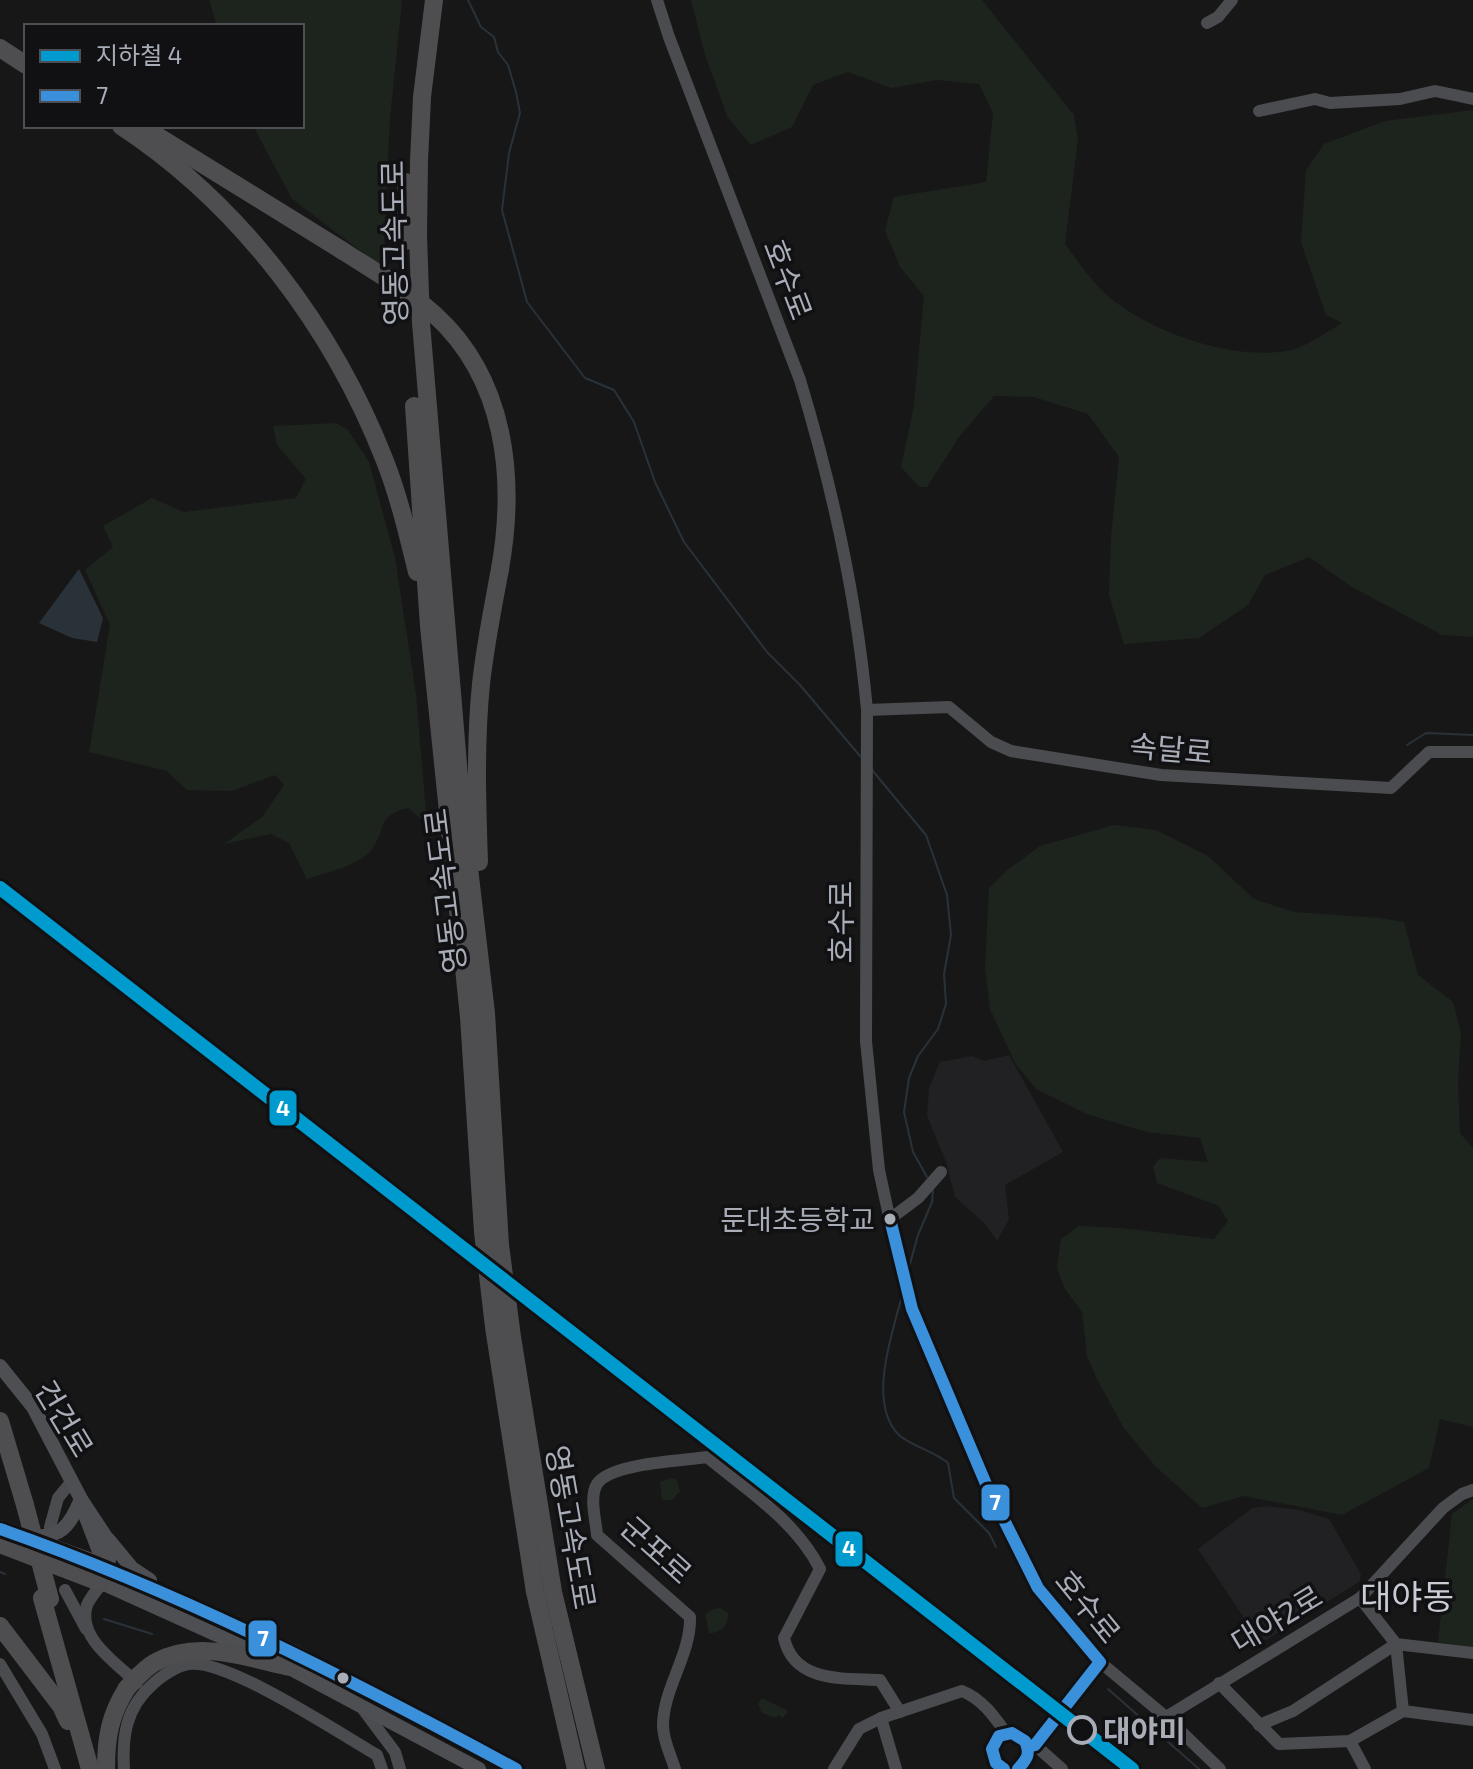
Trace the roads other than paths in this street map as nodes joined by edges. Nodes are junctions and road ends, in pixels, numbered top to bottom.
1 (657, 0) edge
2 (1232, 0) edge
3 (427, 3) edge
4 (1207, 23) dead end
5 (0, 37) edge
6 (0, 48) edge
7 (24, 52) edge
8 (24, 64) edge
9 (1473, 99) edge
10 (1259, 111) dead end
11 (124, 128) edge
12 (144, 128) edge
13 (429, 626) junction
14 (867, 710) junction
15 (1473, 752) edge
16 (486, 1013) junction
17 (941, 1172) dead end
18 (890, 1219) junction
19 (0, 1366) edge
20 (0, 1421) edge
21 (0, 1453) edge
22 (72, 1481) junction
23 (1473, 1490) edge
24 (81, 1499) junction
25 (20, 1506) junction
26 (50, 1527) dead end
27 (0, 1529) edge
28 (18, 1535) junction
29 (106, 1537) junction
30 (0, 1544) edge
31 (103, 1575) junction
32 (155, 1589) junction
33 (52, 1596) junction
34 (1360, 1598) junction
35 (0, 1626) edge
36 (92, 1639) junction
37 (1396, 1644) junction
38 (1473, 1653) edge
39 (1100, 1662) junction
40 (0, 1664) edge
41 (290, 1667) junction
42 (1219, 1683) junction
43 (137, 1685) junction
44 (1075, 1694) tunnel mouth
45 (360, 1706) junction
46 (1403, 1711) junction
47 (900, 1712) junction
48 (1166, 1717) junction
49 (881, 1718) junction
50 (1473, 1720) edge
51 (1259, 1725) junction
52 (1046, 1731) tunnel mouth
53 (1006, 1733) junction
54 (1350, 1741) junction
55 (1032, 1746) junction
56 (593, 1760) edge
57 (1020, 1768) edge
58 (55, 1769) edge
59 (102, 1769) edge
60 (382, 1769) edge
61 (400, 1769) edge
62 (479, 1769) edge
63 (516, 1769) edge
64 (576, 1769) edge
65 (675, 1769) edge
66 (834, 1769) edge
67 (896, 1769) edge
68 (1002, 1769) edge
69 (1062, 1769) edge
70 (1220, 1769) edge
71 (1365, 1769) edge

1 - 14 street, 호수로
2 - 4 street
3 - 13 highway, 영동고속도로
3 - 16 highway, 영동고속도로
5 - 7 highway
6 - 8 highway
9 - 10 street
11 - 13 highway
12 - 16 highway, bridge
13 - 64 highway, 영동고속도로
14 - 15 street, 속달로
14 - 18 street, 호수로
16 - 56 highway, 영동고속도로
17 - 18 street
18 - 39 street, 호수로
19 - 22 main road, 건건로
20 - 25 highway
21 - 25 highway
22 - 24 main road, 건건로
22 - 26 street
23 - 34 street, 대야2로
24 - 28 main road
24 - 29 main road, 건건로
24 - 31 main road, 건건로
25 - 33 highway, bridge
27 - 28 highway
28 - 31 highway
29 - 31 main road
29 - 32 main road, 건건로
30 - 31 highway
31 - 32 main road
31 - 36 street
31 - 41 main road
32 - 63 main road
33 - 36 street
33 - 59 highway
34 - 37 street
34 - 42 street, 대야2로
35 - 59 highway
36 - 43 street
37 - 38 street
37 - 46 street
37 - 51 street
39 - 44 street
39 - 48 street, 호수로
40 - 58 street
41 - 43 highway
41 - 45 main road
42 - 48 street, 대야2로
42 - 51 street
43 - 59 highway
43 - 60 street
45 - 61 street
45 - 62 main road
46 - 50 street
46 - 54 street
47 - 49 street
47 - 53 street
47 - 65 street, 군포로
48 - 70 street, 호수로
49 - 66 street
49 - 67 street
51 - 54 street
52 - 55 street
53 - 55 street
53 - 68 street
54 - 71 street
55 - 57 street
55 - 69 street

